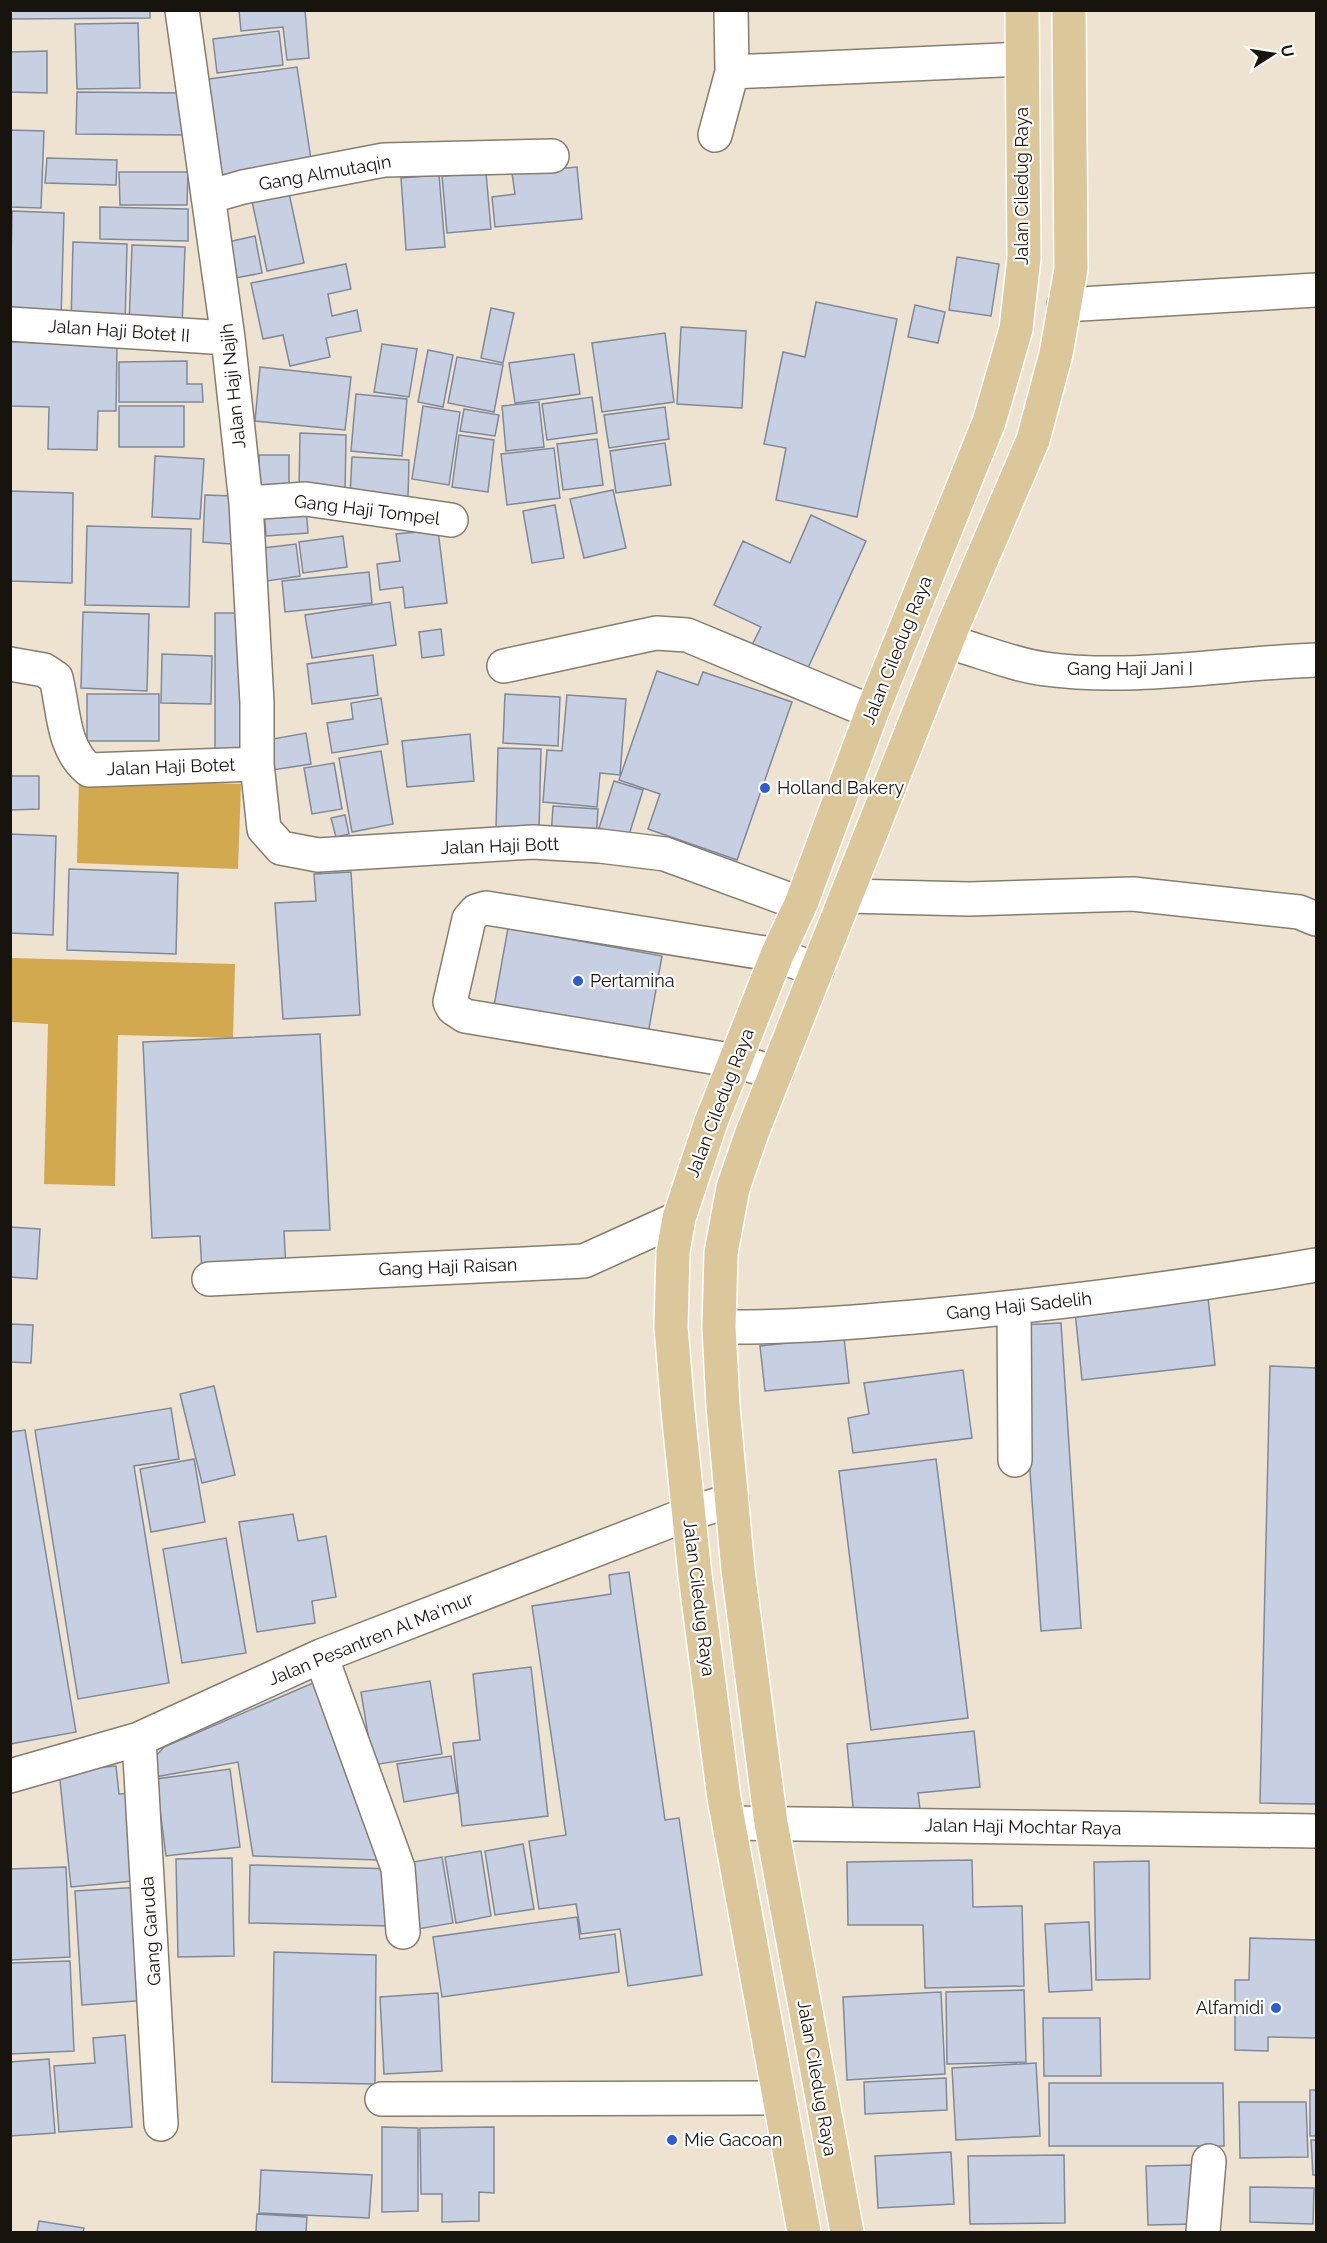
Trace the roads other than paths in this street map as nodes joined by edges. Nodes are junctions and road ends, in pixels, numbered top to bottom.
1 (182, 10) edge
2 (731, 10) edge
3 (1022, 10) edge
4 (1069, 10) edge
5 (1022, 59) junction
6 (732, 72) junction
7 (715, 135) dead end
8 (552, 156) dead end
9 (208, 196) junction
10 (1317, 290) edge
11 (1065, 305) junction
12 (10, 324) edge
13 (228, 338) junction
14 (246, 502) junction
15 (452, 520) dead end
16 (948, 642) junction
17 (1317, 660) edge
18 (10, 664) edge
19 (504, 666) dead end
20 (872, 712) junction
21 (257, 764) junction
22 (848, 896) junction
23 (801, 904) junction
24 (1317, 919) edge
25 (777, 955) junction
26 (816, 970) junction
27 (736, 1061) junction
28 (776, 1073) junction
29 (679, 1218) junction
30 (1317, 1265) edge
31 (209, 1279) dead end
32 (1014, 1307) junction
33 (719, 1327) junction
34 (1015, 1460) dead end
35 (732, 1500) junction
36 (688, 1514) junction
37 (321, 1656) junction
38 (139, 1739) junction
39 (10, 1776) edge
40 (729, 1823) junction
41 (771, 1823) junction
42 (1317, 1831) edge
43 (403, 1932) dead end
44 (779, 2098) junction
45 (382, 2099) dead end
46 (161, 2124) dead end
47 (1209, 2161) dead end
48 (804, 2232) edge
49 (847, 2232) edge
50 (1203, 2232) edge

1 - 9 street, Jalan Haji Najih
2 - 6 street
3 - 5 main road, Jalan Ciledug Raya
4 - 11 main road, Jalan Ciledug Raya
5 - 6 street
5 - 20 main road, Jalan Ciledug Raya
6 - 7 street
8 - 9 street, Gang Almutaqin
9 - 13 street, Jalan Haji Najih
10 - 11 street
11 - 16 main road, Jalan Ciledug Raya
12 - 13 street, Jalan Haji Botet II
13 - 14 street, Jalan Haji Najih
14 - 15 street, Gang Haji Tompel
14 - 21 street, Jalan Haji Najih
16 - 17 street, Gang Haji Jani I
16 - 22 main road, Jalan Ciledug Raya
18 - 21 street, Jalan Haji Botet
19 - 20 street
20 - 23 main road, Jalan Ciledug Raya
21 - 23 street, Jalan Haji Bott
22 - 24 street
22 - 26 main road, Jalan Ciledug Raya
23 - 25 main road, Jalan Ciledug Raya
25 - 26 street
25 - 27 main road, Jalan Ciledug Raya
25 - 27 street
26 - 28 main road, Jalan Ciledug Raya
27 - 28 street
27 - 29 main road, Jalan Ciledug Raya
28 - 33 main road, Jalan Ciledug Raya
29 - 31 street, Gang Haji Raisan
29 - 36 main road, Jalan Ciledug Raya
30 - 32 street, Gang Haji Sadelih
32 - 33 street, Gang Haji Sadelih
32 - 34 street
33 - 35 main road, Jalan Ciledug Raya
35 - 36 street, Jalan Pesantren Al Ma'mur
35 - 41 main road, Jalan Ciledug Raya
36 - 37 street, Jalan Pesantren Al Ma'mur
36 - 40 main road, Jalan Ciledug Raya
37 - 38 street, Jalan Pesantren Al Ma'mur
37 - 43 street
38 - 39 street, Jalan Pesantren Al Ma'mur
38 - 46 street, Gang Garuda
40 - 41 street, Jalan Haji Mochtar Raya
40 - 44 main road, Jalan Ciledug Raya
41 - 42 street, Jalan Haji Mochtar Raya
41 - 49 main road, Jalan Ciledug Raya
44 - 45 street
44 - 48 main road, Jalan Ciledug Raya
47 - 50 street

